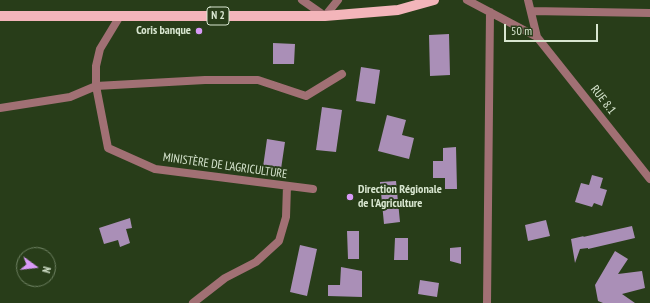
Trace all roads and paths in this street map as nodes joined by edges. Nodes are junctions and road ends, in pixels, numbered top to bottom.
1 (302, 0) edge
2 (338, 0) edge
3 (434, 0) edge
4 (467, 0) edge
5 (528, 0) edge
6 (531, 11) junction
7 (490, 12) junction
8 (650, 13) edge
9 (0, 16) edge
10 (120, 16) junction
11 (325, 16) junction
12 (537, 37) junction
13 (342, 74) dead end
14 (96, 86) junction
15 (0, 108) edge
16 (650, 179) edge
17 (287, 186) junction
18 (313, 189) dead end
19 (193, 303) edge
20 (487, 303) edge

1 - 11 street
2 - 11 street
3 - 11 main road, N 2
4 - 7 street, RUE 8.1
5 - 6 street, RUE 8.1
6 - 8 street
6 - 12 street, RUE 8.1
7 - 12 street, RUE 8.1
7 - 20 street
9 - 10 main road, N 2
10 - 11 main road, N 2
10 - 14 street, MINISTÈRE DE L'AGRICULTURE
12 - 16 street, RUE 8.1
13 - 14 street
14 - 15 street
14 - 17 street, MINISTÈRE DE L'AGRICULTURE
17 - 18 street, MINISTÈRE DE L'AGRICULTURE
17 - 19 street

